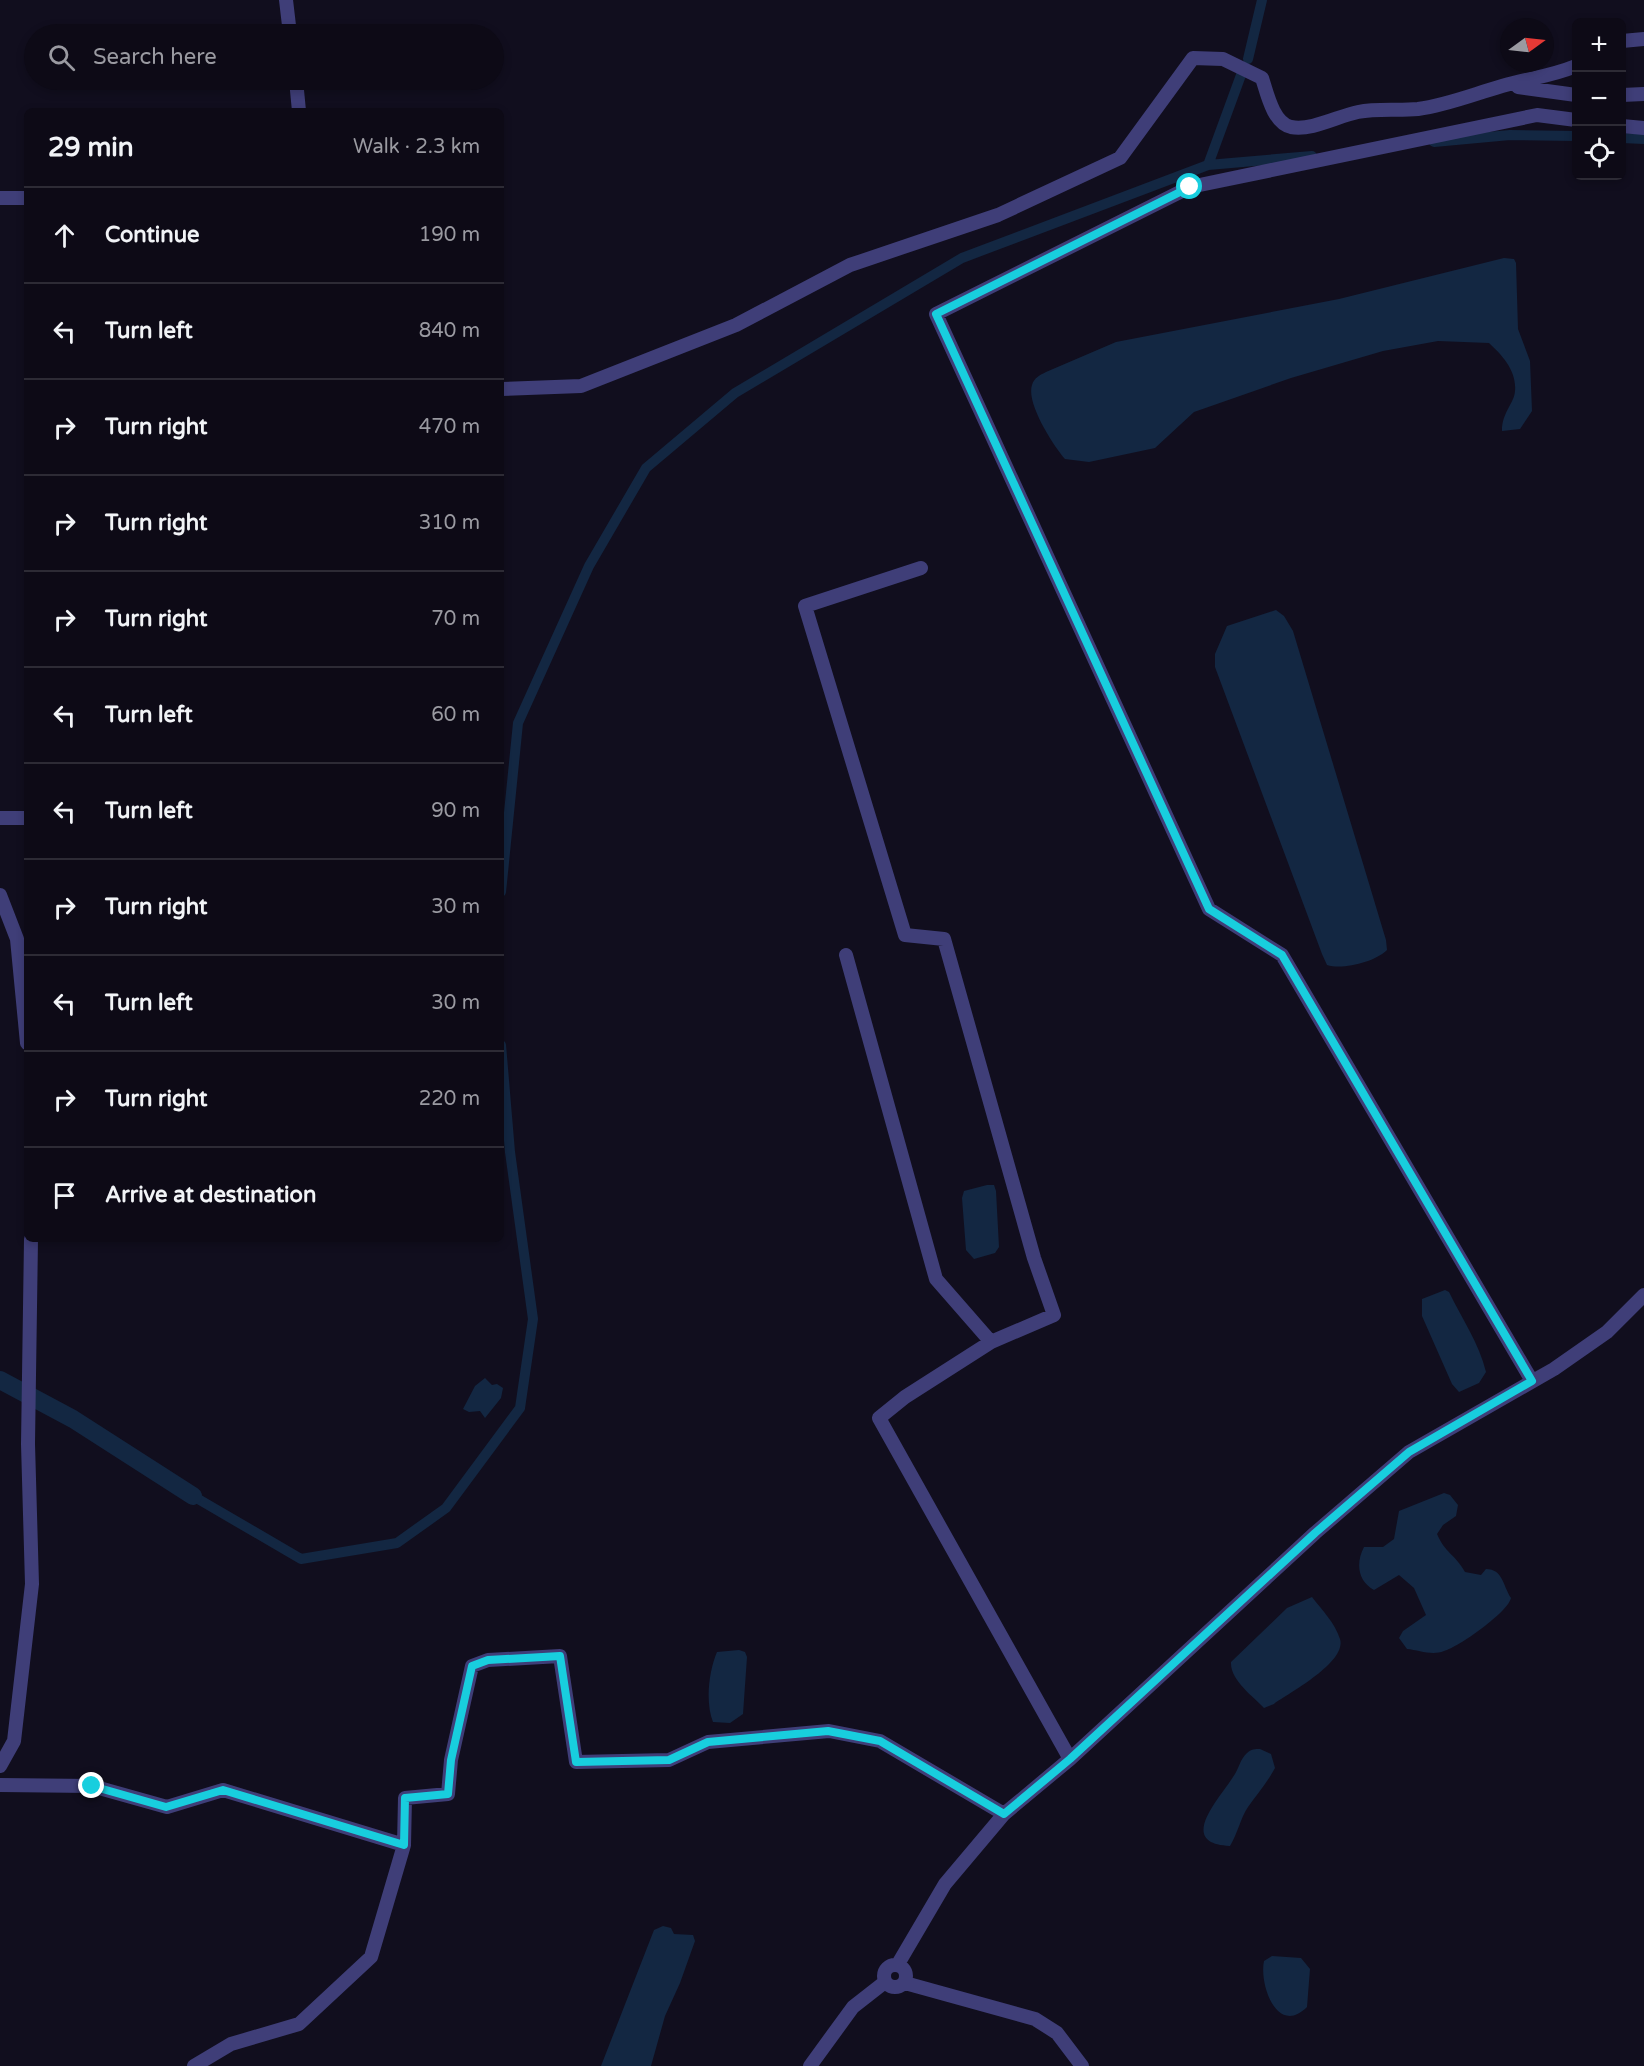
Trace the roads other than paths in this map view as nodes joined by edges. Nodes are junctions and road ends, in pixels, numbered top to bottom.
1 (286, 0) edge
2 (289, 24) edge
3 (1644, 39) edge
4 (1626, 40) edge
5 (1572, 68) edge
6 (1504, 85) junction
7 (297, 90) edge
8 (1572, 94) edge
9 (1644, 94) edge
10 (1626, 95) edge
11 (299, 108) edge
12 (1572, 119) edge
13 (1626, 126) edge
14 (1644, 128) edge
15 (0, 198) edge
16 (24, 198) edge
17 (504, 388) edge
18 (921, 568) dead end
19 (0, 818) edge
20 (24, 818) edge
21 (0, 895) edge
22 (846, 955) dead end
23 (24, 1012) edge
24 (31, 1242) edge
25 (1644, 1295) edge
26 (992, 1342) junction
27 (1532, 1381) junction
28 (1070, 1759) junction
29 (0, 1766) edge
30 (0, 1785) edge
31 (1004, 1814) junction
32 (404, 1845) junction
33 (898, 1964) junction
34 (885, 1982) junction
35 (905, 1983) junction
36 (214, 2061) edge
37 (194, 2066) edge
38 (810, 2066) edge
39 (1082, 2066) edge

1 - 2 street
3 - 4 street
5 - 6 street
6 - 8 street
6 - 17 street
7 - 11 street
9 - 10 street
12 - 27 street
13 - 14 street
15 - 16 street
18 - 26 street
19 - 20 street
21 - 23 street
22 - 26 street
24 - 29 street
25 - 27 street
26 - 28 street
27 - 28 street
28 - 31 street
30 - 32 street
31 - 32 street
31 - 33 street
32 - 36 street
33 - 34 street
33 - 35 street
34 - 35 street
34 - 38 street
35 - 39 street
36 - 37 street

